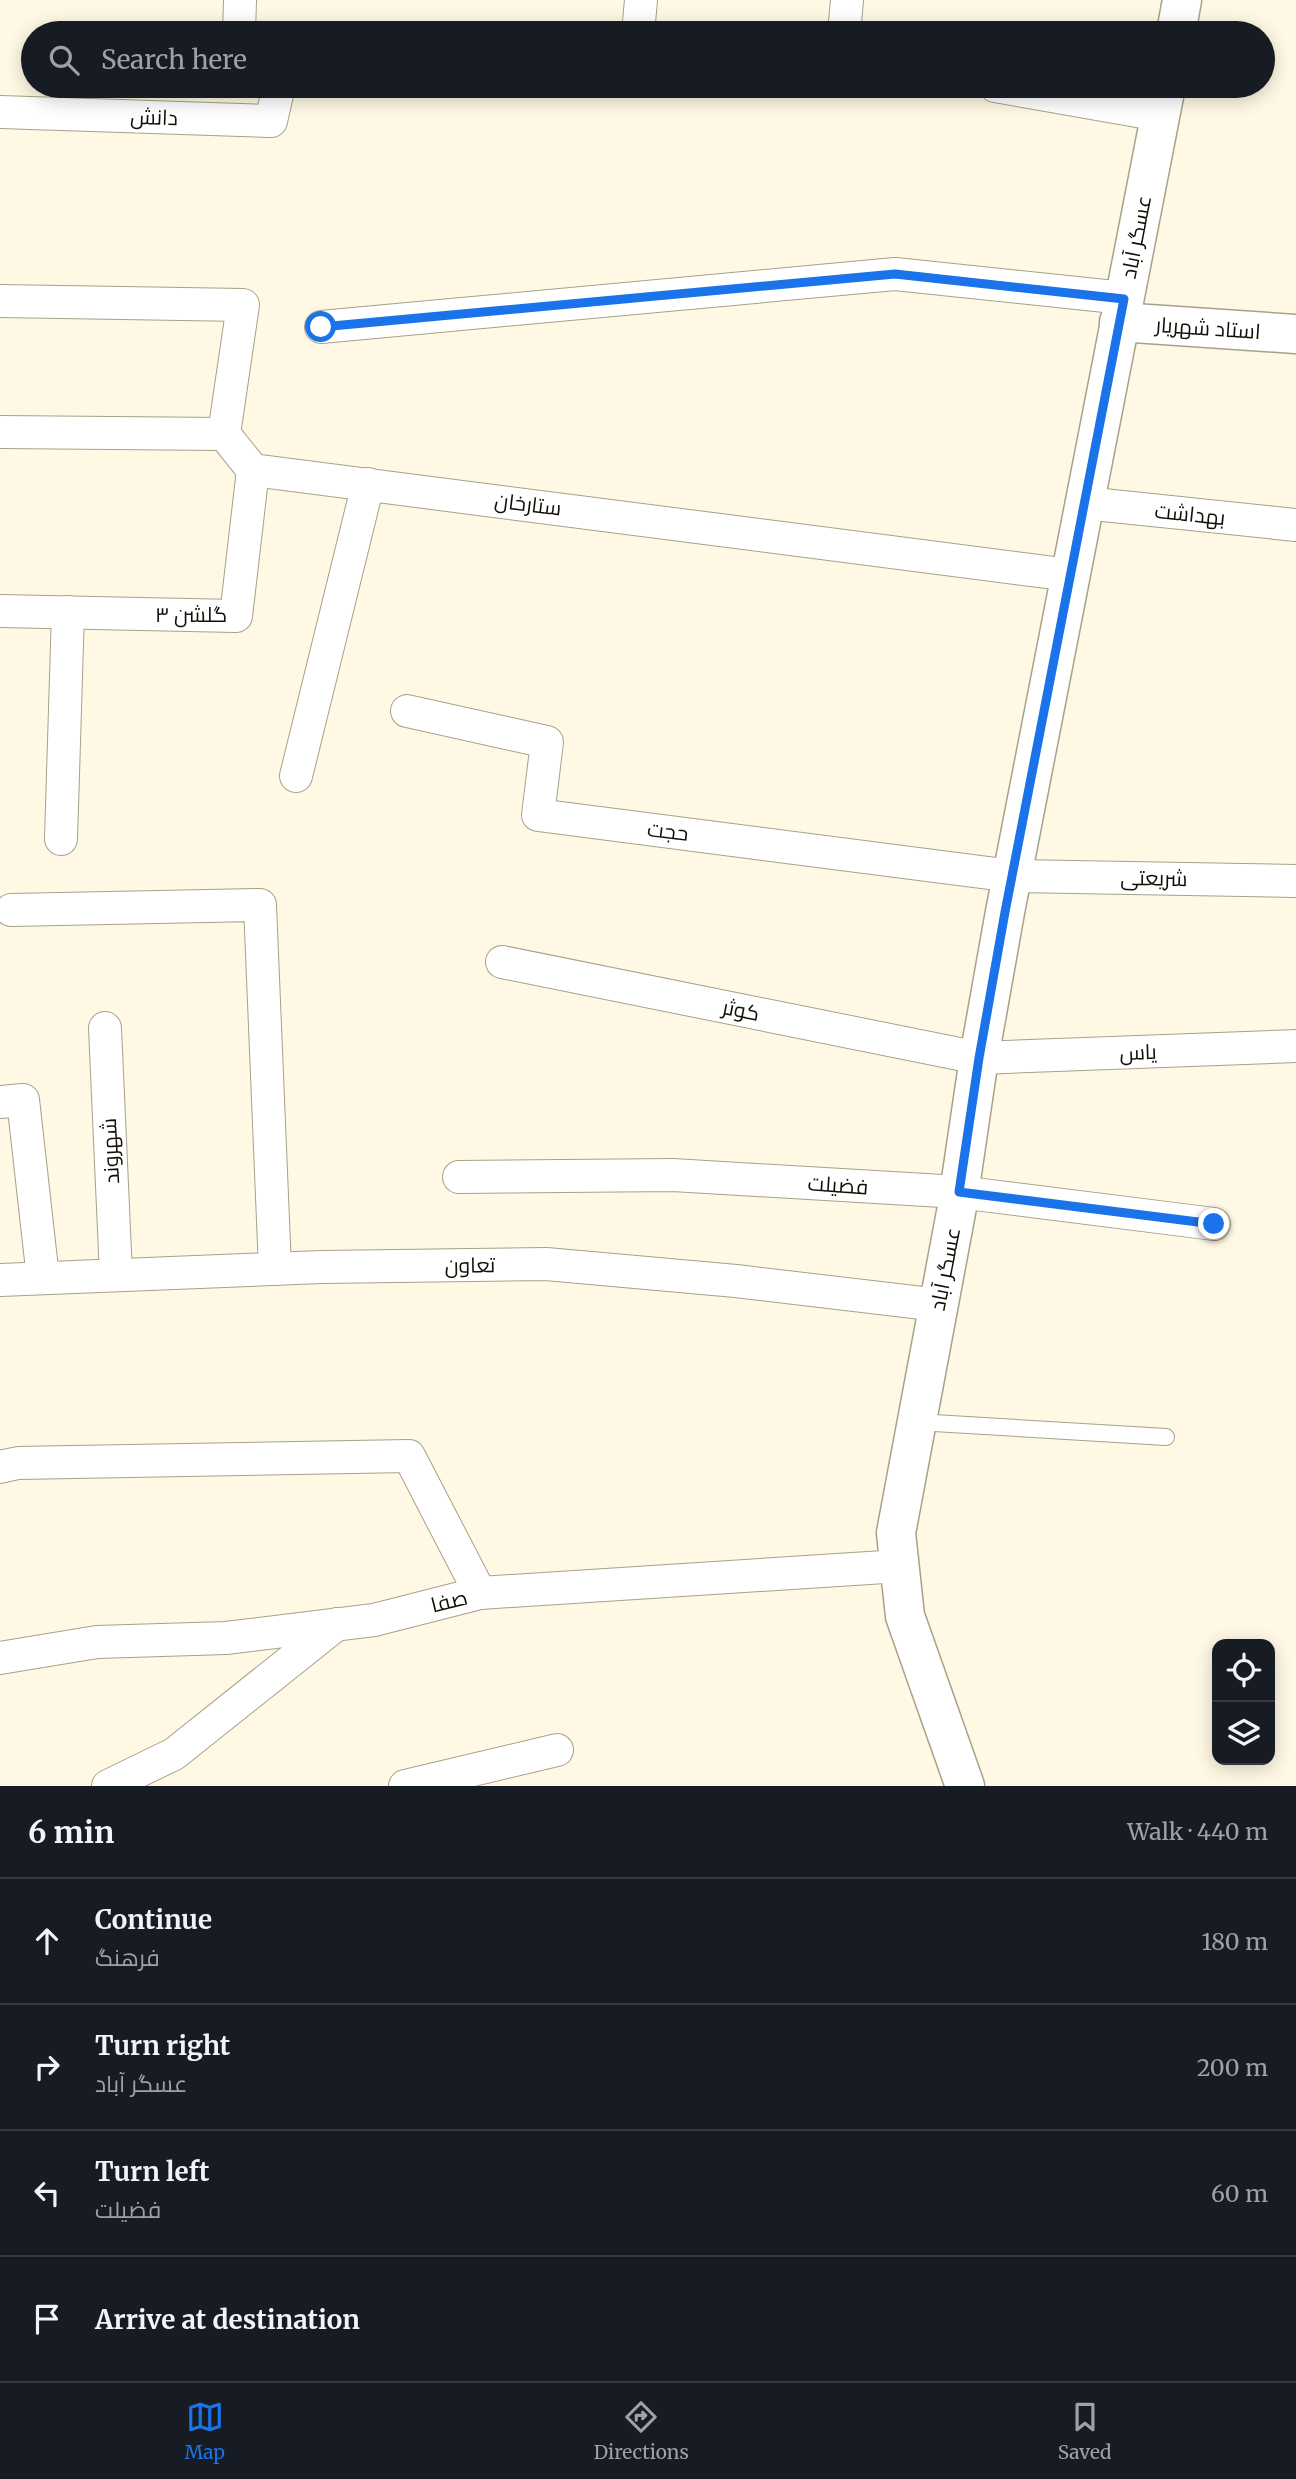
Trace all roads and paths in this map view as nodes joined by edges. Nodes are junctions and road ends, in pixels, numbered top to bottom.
1 (240, 0) edge
2 (640, 0) edge
3 (847, 0) edge
4 (1182, 0) edge
5 (239, 21) edge
6 (639, 21) edge
7 (845, 21) edge
8 (1178, 21) edge
9 (276, 98) edge
10 (1129, 98) edge
11 (1163, 101) edge
12 (0, 112) edge
13 (0, 301) edge
14 (1122, 310) junction
15 (321, 327) dead end
16 (1296, 334) edge
17 (0, 432) edge
18 (224, 434) junction
19 (253, 470) junction
20 (369, 484) junction
21 (1084, 503) junction
22 (1296, 525) edge
23 (1070, 575) junction
24 (0, 611) edge
25 (68, 612) junction
26 (407, 711) dead end
27 (296, 776) dead end
28 (61, 839) dead end
29 (1012, 876) junction
30 (1296, 881) edge
31 (11, 910) dead end
32 (502, 962) dead end
33 (104, 1028) dead end
34 (1296, 1046) edge
35 (979, 1058) junction
36 (0, 1102) edge
37 (459, 1177) dead end
38 (959, 1192) junction
39 (1214, 1224) dead end
40 (275, 1269) junction
41 (116, 1275) junction
42 (43, 1278) junction
43 (0, 1280) edge
44 (939, 1305) junction
45 (917, 1422) junction
46 (1166, 1437) dead end
47 (0, 1467) edge
48 (900, 1566) junction
49 (480, 1593) junction
50 (337, 1624) junction
51 (0, 1658) edge
52 (557, 1750) dead end
53 (108, 1786) edge
54 (405, 1786) edge
55 (965, 1786) edge

1 - 5 street
2 - 6 street
3 - 7 street
4 - 8 street
9 - 12 street, دانش
10 - 11 street
11 - 14 street, عسگر آباد
13 - 18 street
14 - 15 street
14 - 16 street, استاد شهریار
14 - 21 street, عسگر آباد
17 - 18 street
18 - 19 street
19 - 20 street, ستارخان
19 - 25 street, گلشن ۳
20 - 23 street, ستارخان
20 - 27 street
21 - 22 street, بهداشت
21 - 23 street, عسگر آباد
23 - 29 street, عسگر آباد
24 - 25 street, گلشن ۳
25 - 28 street
26 - 29 street, حجت
29 - 30 street, شریعتی
29 - 35 street, عسگر آباد
31 - 40 street
32 - 35 street, کوثر
33 - 41 street, شهروند
34 - 35 street, یاس
35 - 38 street, عسگر آباد
36 - 42 street
37 - 38 street, فضیلت
38 - 39 street, فضیلت
38 - 44 street, عسگر آباد
40 - 41 street, تعاون
40 - 44 street, تعاون
41 - 42 street, تعاون
42 - 43 street, تعاون
44 - 45 street, عسگر آباد
45 - 46 lane
45 - 48 street, عسگر آباد
47 - 49 street
48 - 49 street, صفا
48 - 55 street, عسگر آباد
49 - 50 street, صفا
50 - 51 street, صفا
50 - 53 street
52 - 54 street

